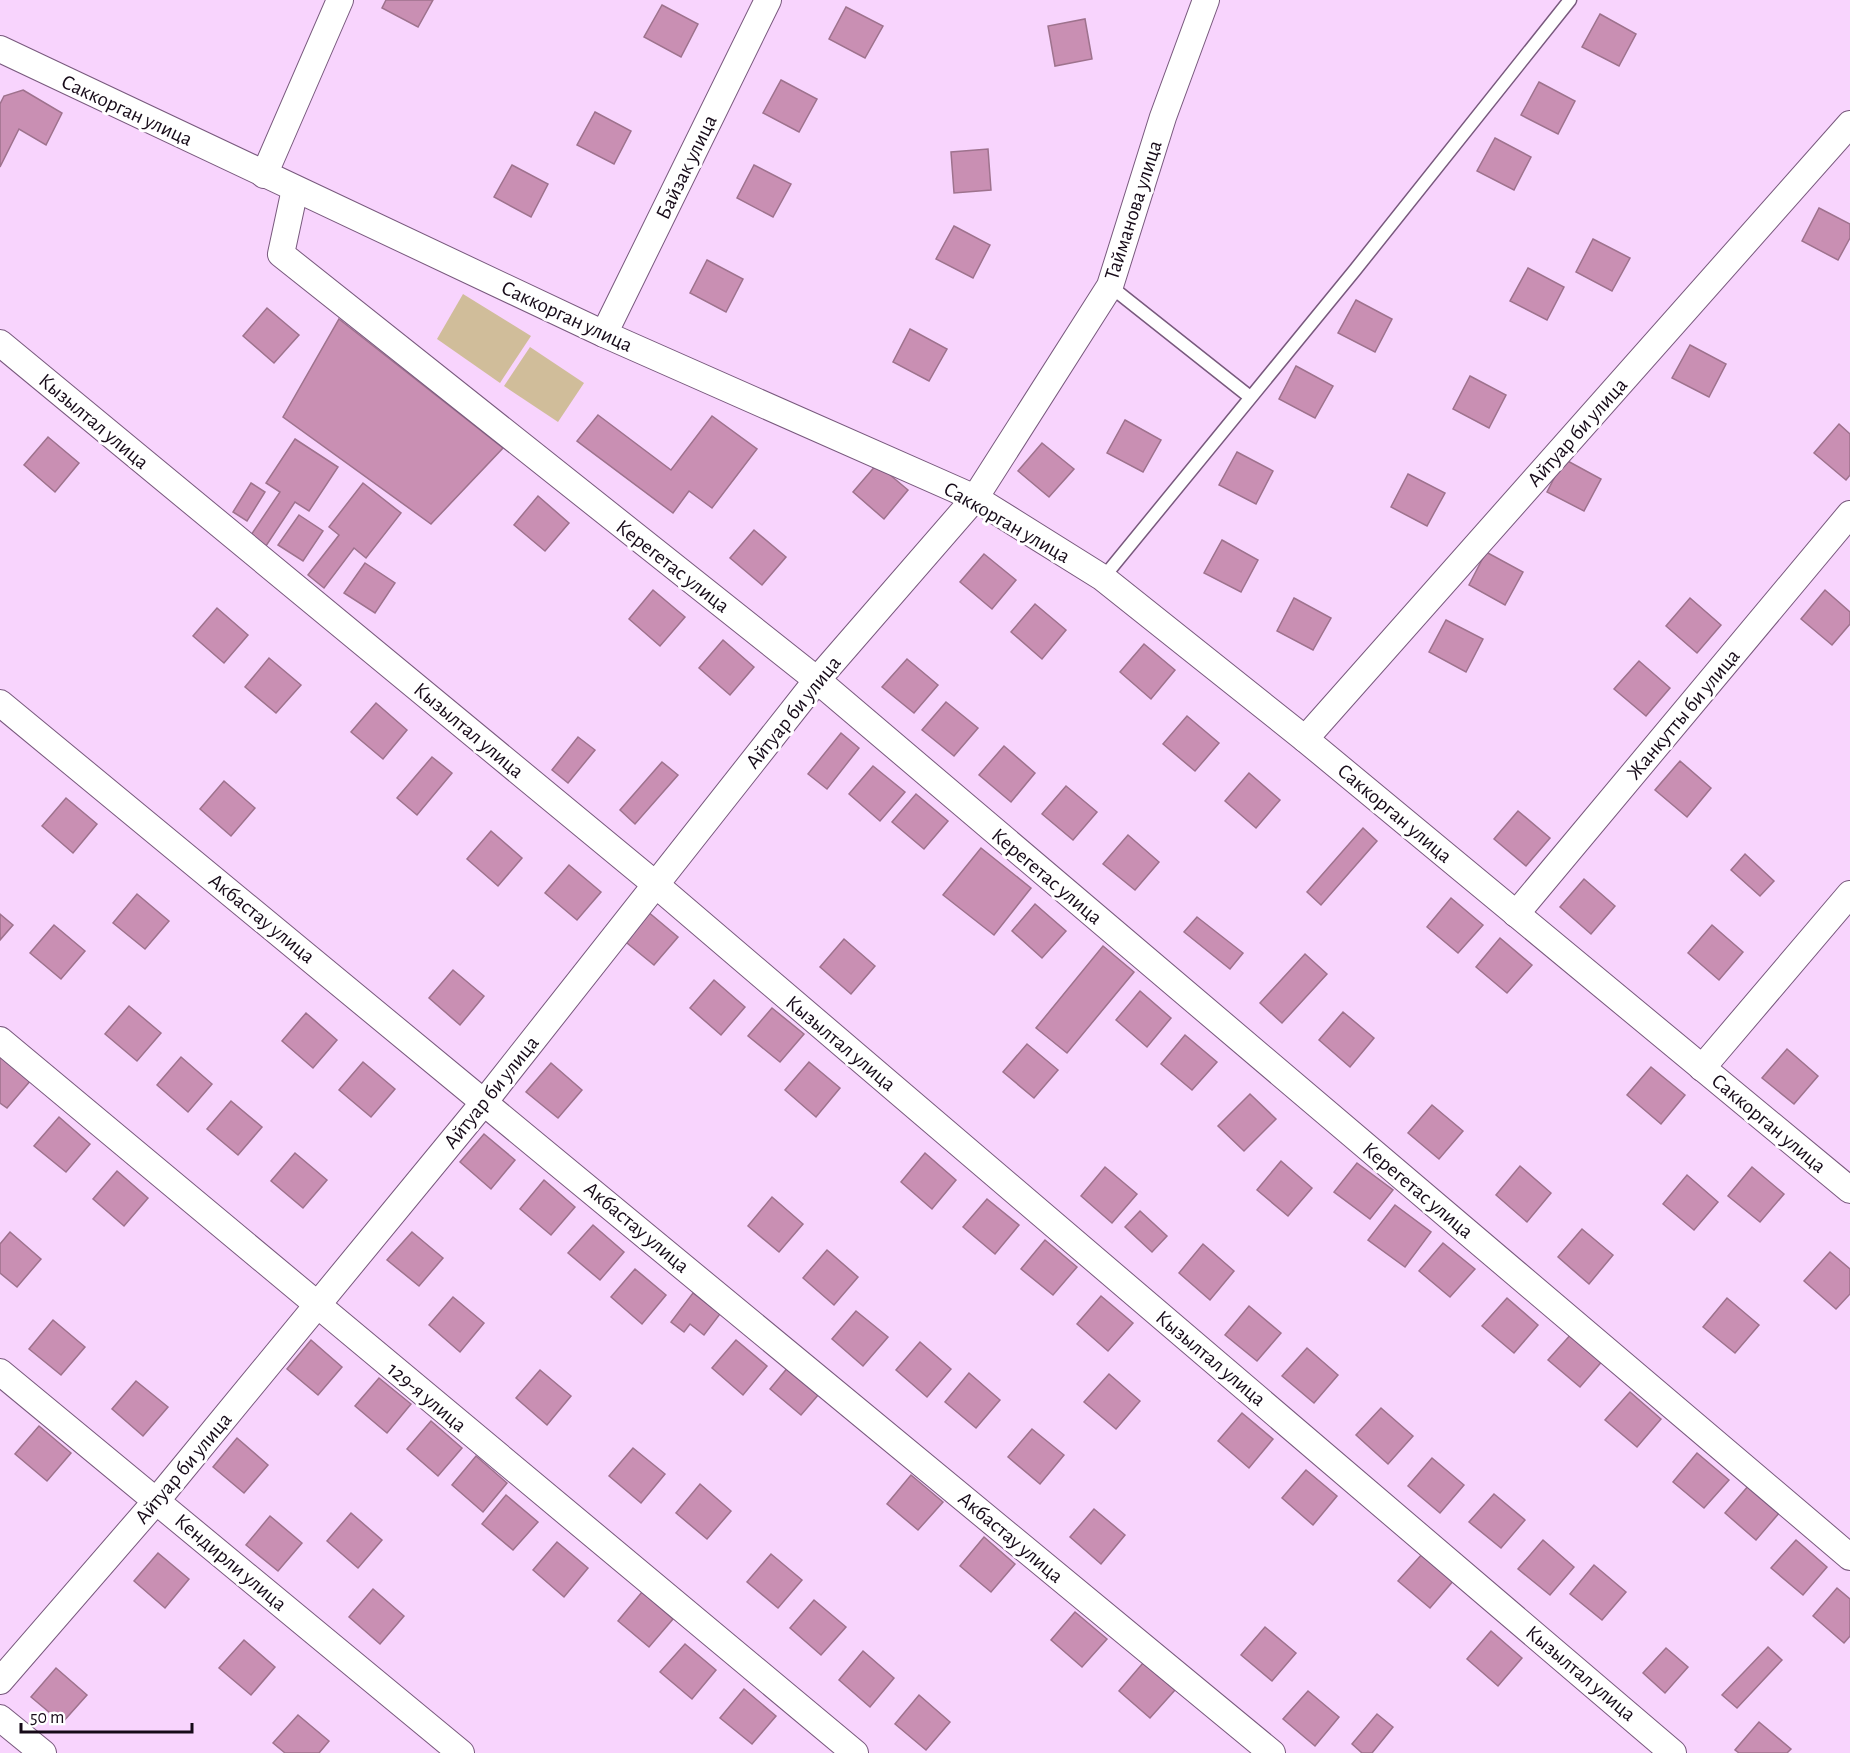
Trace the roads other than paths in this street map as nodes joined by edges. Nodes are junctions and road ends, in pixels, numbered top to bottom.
1 (340, 0) edge
2 (768, 0) edge
3 (1206, 0) edge
4 (1570, 0) edge
5 (0, 49) edge
6 (1850, 124) edge
7 (264, 175) junction
8 (295, 189) junction
9 (1110, 285) junction
10 (604, 334) junction
11 (0, 343) edge
12 (1250, 397) junction
13 (975, 498) junction
14 (1850, 514) edge
15 (1103, 578) junction
16 (817, 680) junction
17 (0, 703) edge
18 (1305, 739) junction
19 (655, 884) junction
20 (1850, 894) edge
21 (1516, 914) junction
22 (0, 1040) edge
23 (1702, 1068) junction
24 (485, 1101) junction
25 (1850, 1190) edge
26 (317, 1305) junction
27 (0, 1372) edge
28 (157, 1500) junction
29 (1850, 1557) edge
30 (0, 1681) edge
31 (0, 1718) edge
32 (43, 1753) edge
33 (460, 1753) edge
34 (855, 1753) edge
35 (1272, 1753) edge
36 (1673, 1753) edge

1 - 7 street
2 - 10 street, Байзак улица
3 - 9 street, Тайманова улица
4 - 12 lane
5 - 7 street, Саккорган улица
6 - 18 street, Айтуар би улица
7 - 8 street, Саккорган улица
8 - 10 street, Саккорган улица
8 - 16 street, Керегетас улица
9 - 12 lane
9 - 13 street, Тайманова улица
10 - 13 street, Саккорган улица
11 - 19 street, Кызылтал улица
12 - 15 lane
13 - 15 street, Саккорган улица
13 - 16 street, Айтуар би улица
14 - 21 street, Жанкутты би улица
15 - 18 street, Саккорган улица
16 - 19 street, Айтуар би улица
16 - 29 street, Керегетас улица
17 - 24 street, Акбастау улица
18 - 21 street, Саккорган улица
19 - 24 street, Айтуар би улица
19 - 36 street, Кызылтал улица
20 - 23 street
21 - 23 street, Саккорган улица
22 - 26 street, 129-я улица
23 - 25 street, Саккорган улица
24 - 26 street, Айтуар би улица
24 - 35 street, Акбастау улица
26 - 28 street, Айтуар би улица
26 - 34 street, 129-я улица
27 - 28 street, Кендирли улица
28 - 30 street, Айтуар би улица
28 - 33 street, Кендирли улица
31 - 32 street

